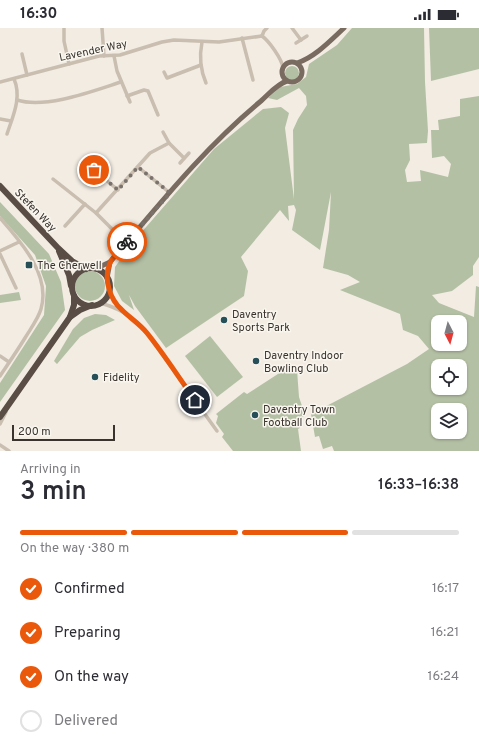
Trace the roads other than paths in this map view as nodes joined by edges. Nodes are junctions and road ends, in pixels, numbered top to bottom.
1 (64, 28) edge
2 (102, 28) edge
3 (267, 28) edge
4 (292, 28) edge
5 (344, 28) edge
6 (262, 36) junction
7 (307, 36) dead end
8 (242, 38) junction
9 (301, 40) junction
10 (202, 42) junction
11 (296, 44) dead end
12 (22, 54) dead end
13 (104, 56) junction
14 (114, 56) junction
15 (306, 59) junction
16 (297, 63) junction
17 (69, 64) junction
18 (283, 64) junction
19 (201, 65) junction
20 (302, 68) junction
21 (164, 72) dead end
22 (27, 75) junction
23 (283, 76) junction
24 (253, 77) dead end
25 (14, 79) junction
26 (287, 81) junction
27 (0, 82) edge
28 (121, 82) junction
29 (206, 83) dead end
30 (279, 84) junction
31 (127, 96) junction
32 (17, 100) junction
33 (130, 102) dead end
34 (158, 115) dead end
35 (0, 119) edge
36 (11, 121) junction
37 (163, 132) dead end
38 (8, 134) dead end
39 (169, 143) junction
40 (189, 153) dead end
41 (184, 158) junction
42 (99, 160) dead end
43 (92, 163) junction
44 (180, 163) dead end
45 (84, 166) dead end
46 (138, 167) junction
47 (53, 179) dead end
48 (0, 186) edge
49 (118, 190) junction
50 (170, 193) junction
51 (85, 204) junction
52 (96, 213) junction
53 (0, 218) edge
54 (65, 226) dead end
55 (122, 228) dead end
56 (117, 234) junction
57 (112, 241) dead end
58 (19, 242) junction
59 (58, 248) junction
60 (0, 251) edge
61 (0, 254) edge
62 (110, 262) junction
63 (86, 269) junction
64 (95, 269) junction
65 (107, 278) junction
66 (16, 288) dead end
67 (72, 288) junction
68 (109, 291) junction
69 (74, 296) junction
70 (100, 303) junction
71 (92, 306) junction
72 (121, 310) junction
73 (70, 317) junction
74 (0, 356) edge
75 (9, 362) junction
76 (0, 376) edge
77 (7, 407) junction
78 (0, 417) edge
79 (0, 424) edge
80 (217, 431) dead end
81 (0, 445) edge
82 (9, 451) edge

1 - 17 street
2 - 13 street
3 - 6 street
4 - 9 street
5 - 15 main road
6 - 8 street, Lavender Way
6 - 18 street
7 - 9 street
8 - 10 street, Lavender Way
8 - 24 street
9 - 11 street
10 - 14 street, Lavender Way
10 - 19 street
12 - 22 street
13 - 14 street, Lavender Way
13 - 17 street, Lavender Way
14 - 28 street
15 - 16 main road
15 - 20 main road
16 - 18 main road
16 - 20 main road
17 - 22 street, Lavender Way
18 - 23 main road
19 - 21 street
19 - 29 street
20 - 26 main road
22 - 25 street, Lavender Way
23 - 26 main road
23 - 30 main road
25 - 27 street, Lavender Way
25 - 32 street
26 - 30 main road
28 - 31 street
28 - 32 street
30 - 50 main road
31 - 33 street
31 - 34 street
32 - 36 street
35 - 36 street
36 - 38 street
37 - 39 street
39 - 41 street
39 - 46 street
40 - 41 street
41 - 44 street
42 - 43 street
43 - 45 street
43 - 49 street
46 - 49 street
46 - 50 street
47 - 51 street
48 - 59 highway, Stefen Way
49 - 52 street
50 - 62 main road
51 - 52 street
51 - 54 street
52 - 56 street
53 - 58 street
55 - 56 street
56 - 57 street
58 - 60 street
58 - 75 street
59 - 63 highway, Stefen Way
59 - 67 highway
61 - 66 street
62 - 64 main road
62 - 65 main road
63 - 64 highway
63 - 67 highway
64 - 65 highway
65 - 68 highway
67 - 69 highway
68 - 70 highway
68 - 72 street
69 - 71 highway
69 - 73 highway
70 - 71 highway
70 - 72 street
71 - 73 highway
72 - 80 street
73 - 77 highway
74 - 75 street
75 - 76 street
77 - 78 highway
77 - 79 street
81 - 82 street

